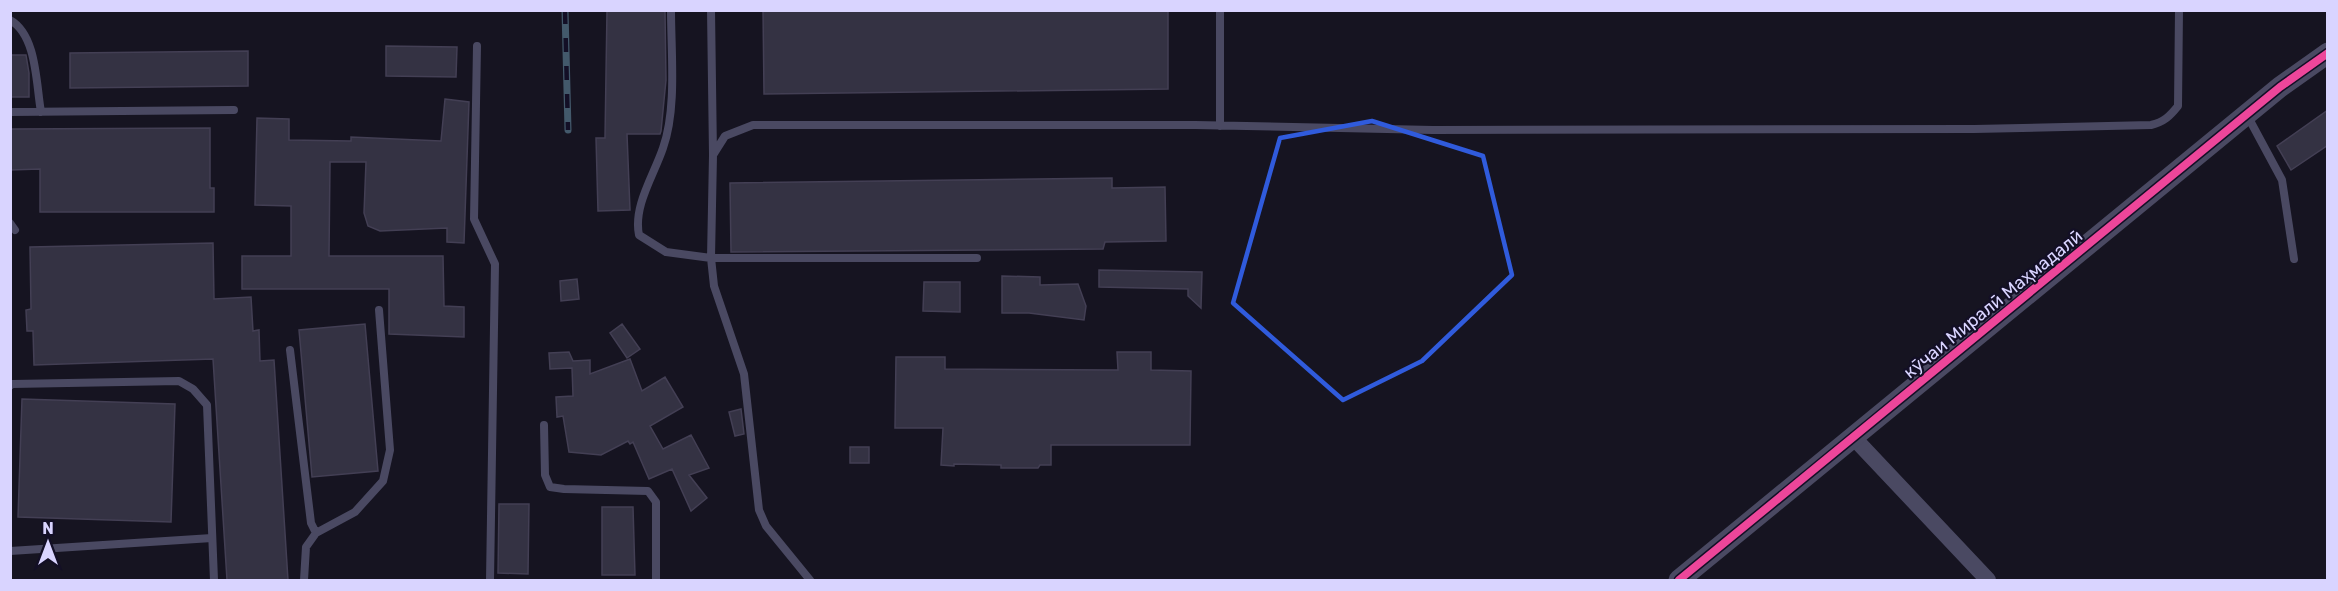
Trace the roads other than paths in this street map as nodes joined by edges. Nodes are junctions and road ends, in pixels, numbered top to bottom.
1 (671, 10) edge
2 (711, 10) edge
3 (1220, 10) edge
4 (2179, 10) edge
5 (10, 20) edge
6 (477, 46) dead end
7 (2328, 53) edge
8 (234, 110) dead end
9 (10, 112) edge
10 (41, 112) junction
11 (2247, 115) junction
12 (1220, 126) junction
13 (713, 155) junction
14 (711, 258) junction
15 (977, 258) dead end
16 (2294, 259) dead end
17 (379, 310) dead end
18 (290, 350) dead end
19 (10, 386) edge
20 (544, 425) dead end
21 (1854, 438) junction
22 (316, 533) junction
23 (212, 538) junction
24 (10, 552) edge
25 (214, 580) edge
26 (304, 580) edge
27 (489, 580) edge
28 (656, 580) edge
29 (810, 580) edge
30 (1679, 580) edge
31 (1988, 580) edge

1 - 14 lane
2 - 13 lane
3 - 12 lane
4 - 12 lane
5 - 10 lane
6 - 27 lane
7 - 11 street, кӯчаи Миралӣ Маҳмадалӣ
8 - 10 lane
9 - 10 lane
11 - 16 lane
11 - 21 street, кӯчаи Миралӣ Маҳмадалӣ
12 - 13 lane
13 - 14 lane
14 - 15 lane
14 - 29 lane
17 - 22 lane
18 - 22 lane
19 - 23 lane
20 - 28 lane
21 - 30 street, кӯчаи Миралӣ Маҳмадалӣ
21 - 31 street
22 - 26 lane
23 - 24 lane
23 - 25 lane

